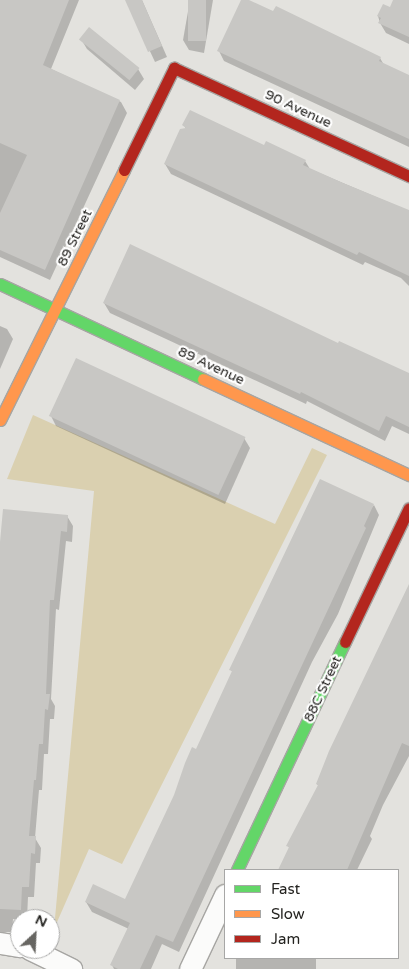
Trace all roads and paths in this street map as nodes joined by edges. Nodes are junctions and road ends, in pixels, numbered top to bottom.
1 (174, 68) joint
2 (409, 176) edge
3 (0, 284) edge
4 (57, 310) junction
5 (0, 420) edge
6 (409, 475) edge
7 (409, 508) edge
8 (237, 869) edge
9 (224, 897) edge
10 (50, 959) edge
11 (71, 969) edge
12 (190, 969) edge

1 - 2 street, 90 Avenue
1 - 4 street, 89 Street
3 - 4 street, 89 Avenue
4 - 5 street, 89 Street
4 - 6 street, 89 Avenue
7 - 8 street, 88C Street
9 - 12 street
10 - 11 street

